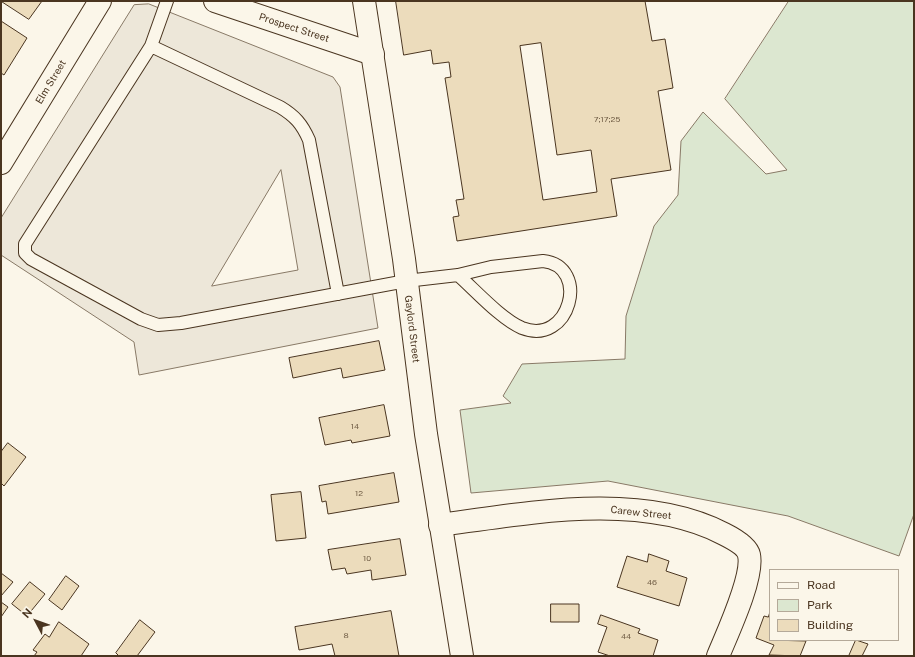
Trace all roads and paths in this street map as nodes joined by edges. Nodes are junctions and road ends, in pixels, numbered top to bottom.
1 (100, 1) edge
2 (167, 1) edge
3 (216, 1) edge
4 (364, 1) edge
5 (151, 46) junction
6 (373, 54) junction
7 (1, 163) edge
8 (458, 275) junction
9 (406, 281) junction
10 (338, 294) junction
11 (440, 525) junction
12 (462, 656) edge
13 (718, 656) edge

1 - 7 street, Elm Street
2 - 5 lane
3 - 6 street, Prospect Street
4 - 6 street, Gaylord Street
5 - 10 lane
5 - 10 lane
6 - 9 street, Gaylord Street
8 - 8 lane
8 - 9 lane
9 - 10 lane
9 - 11 street, Gaylord Street
11 - 12 street, Gaylord Street
11 - 13 street, Carew Street

